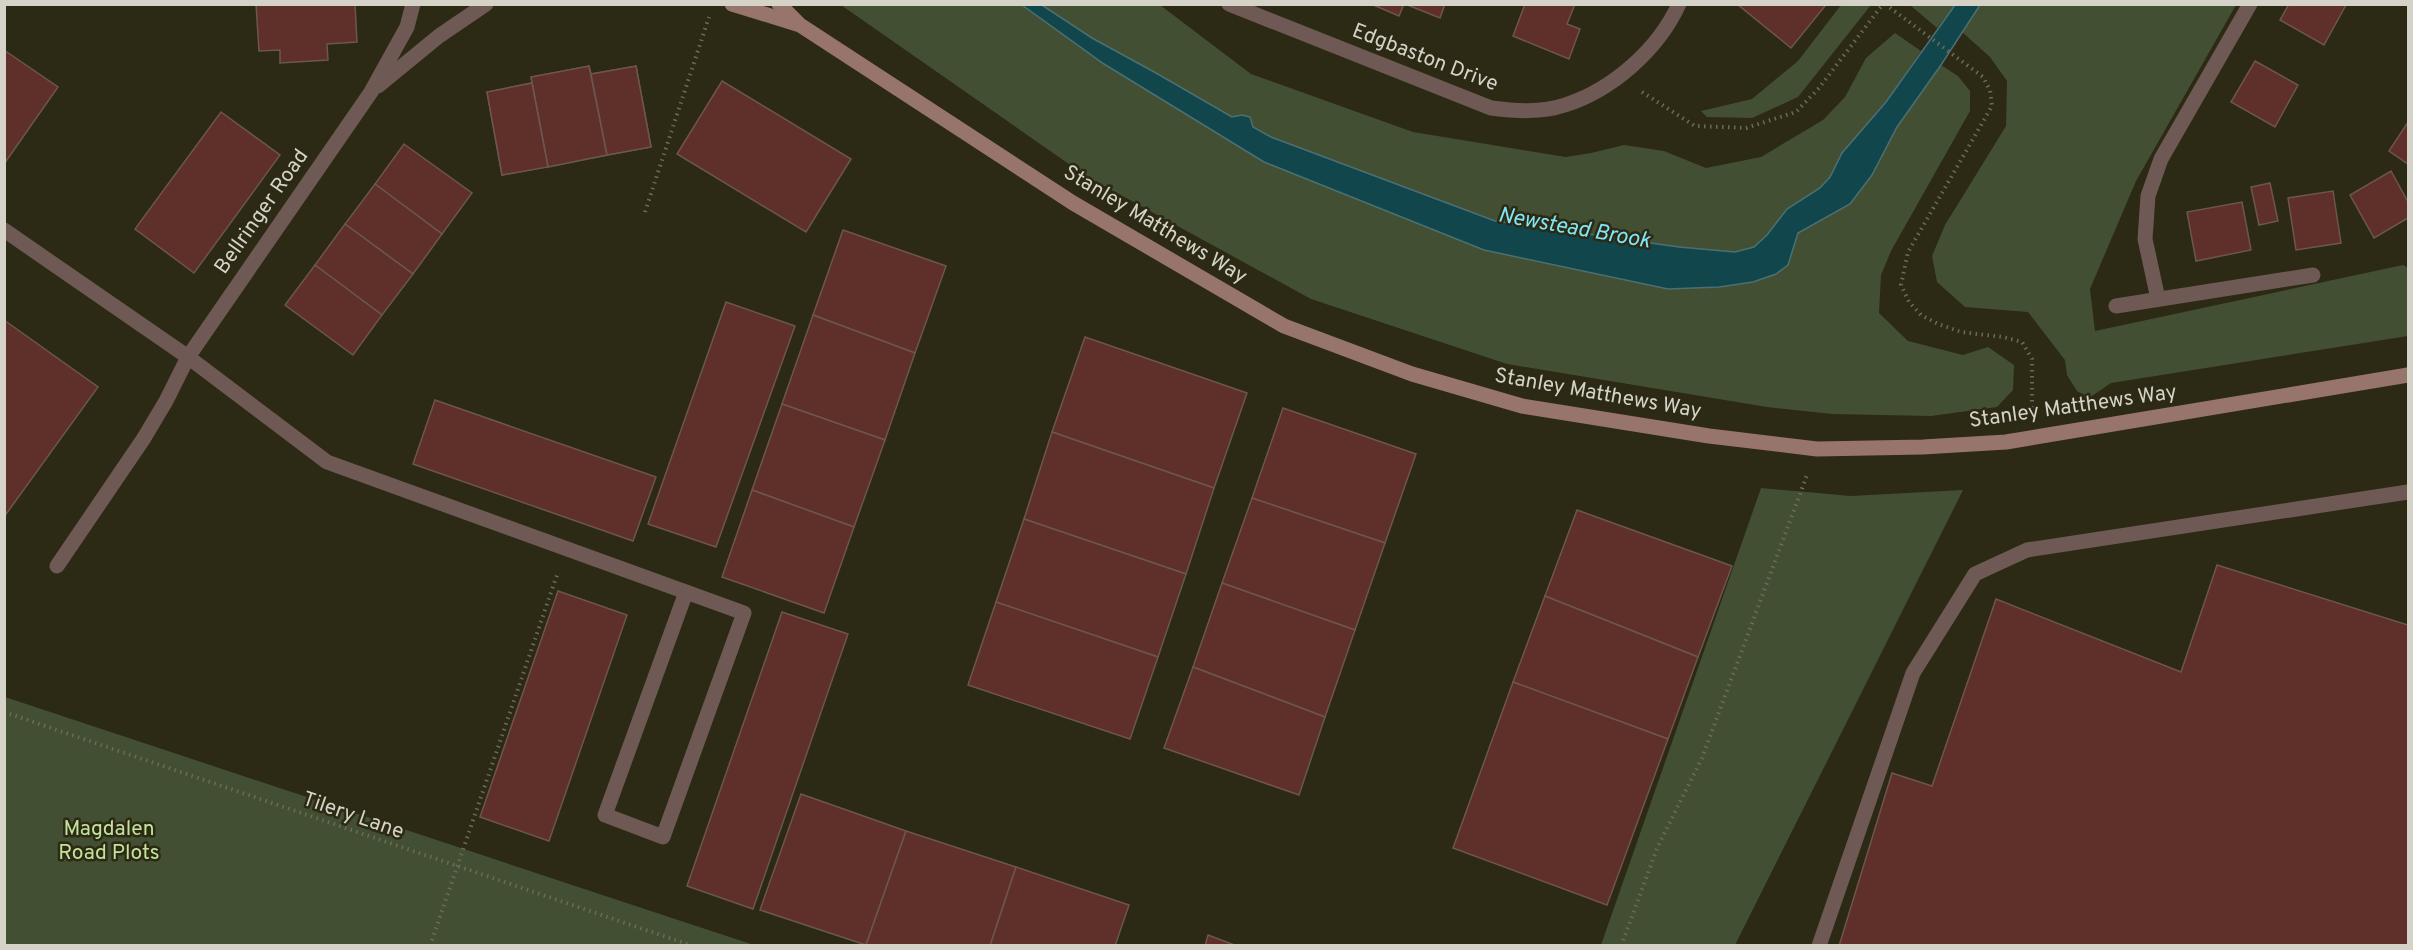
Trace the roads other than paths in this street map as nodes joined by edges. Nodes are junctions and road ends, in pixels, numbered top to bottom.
1 (413, 4) edge
2 (486, 4) edge
3 (732, 4) edge
4 (779, 4) edge
5 (1229, 4) edge
6 (1679, 4) edge
7 (2250, 4) edge
8 (800, 25) junction
9 (370, 92) junction
10 (4, 230) edge
11 (2313, 275) dead end
12 (2158, 299) junction
13 (2116, 306) dead end
14 (188, 357) junction
15 (2409, 375) edge
16 (2409, 492) edge
17 (57, 566) dead end
18 (686, 592) junction
19 (1819, 945) edge

1 - 9 street, Bellringer Road
2 - 9 street, Bellringer Road
3 - 8 main road, Stanley Matthews Way
4 - 8 main road, Stanley Matthews Way
5 - 6 street, Edgbaston Drive
7 - 12 street
8 - 15 main road, Stanley Matthews Way
9 - 14 street, Bellringer Road
10 - 14 street
11 - 12 street
12 - 13 street
14 - 17 street, Bellringer Road
14 - 18 street
16 - 19 street
18 - 18 street

